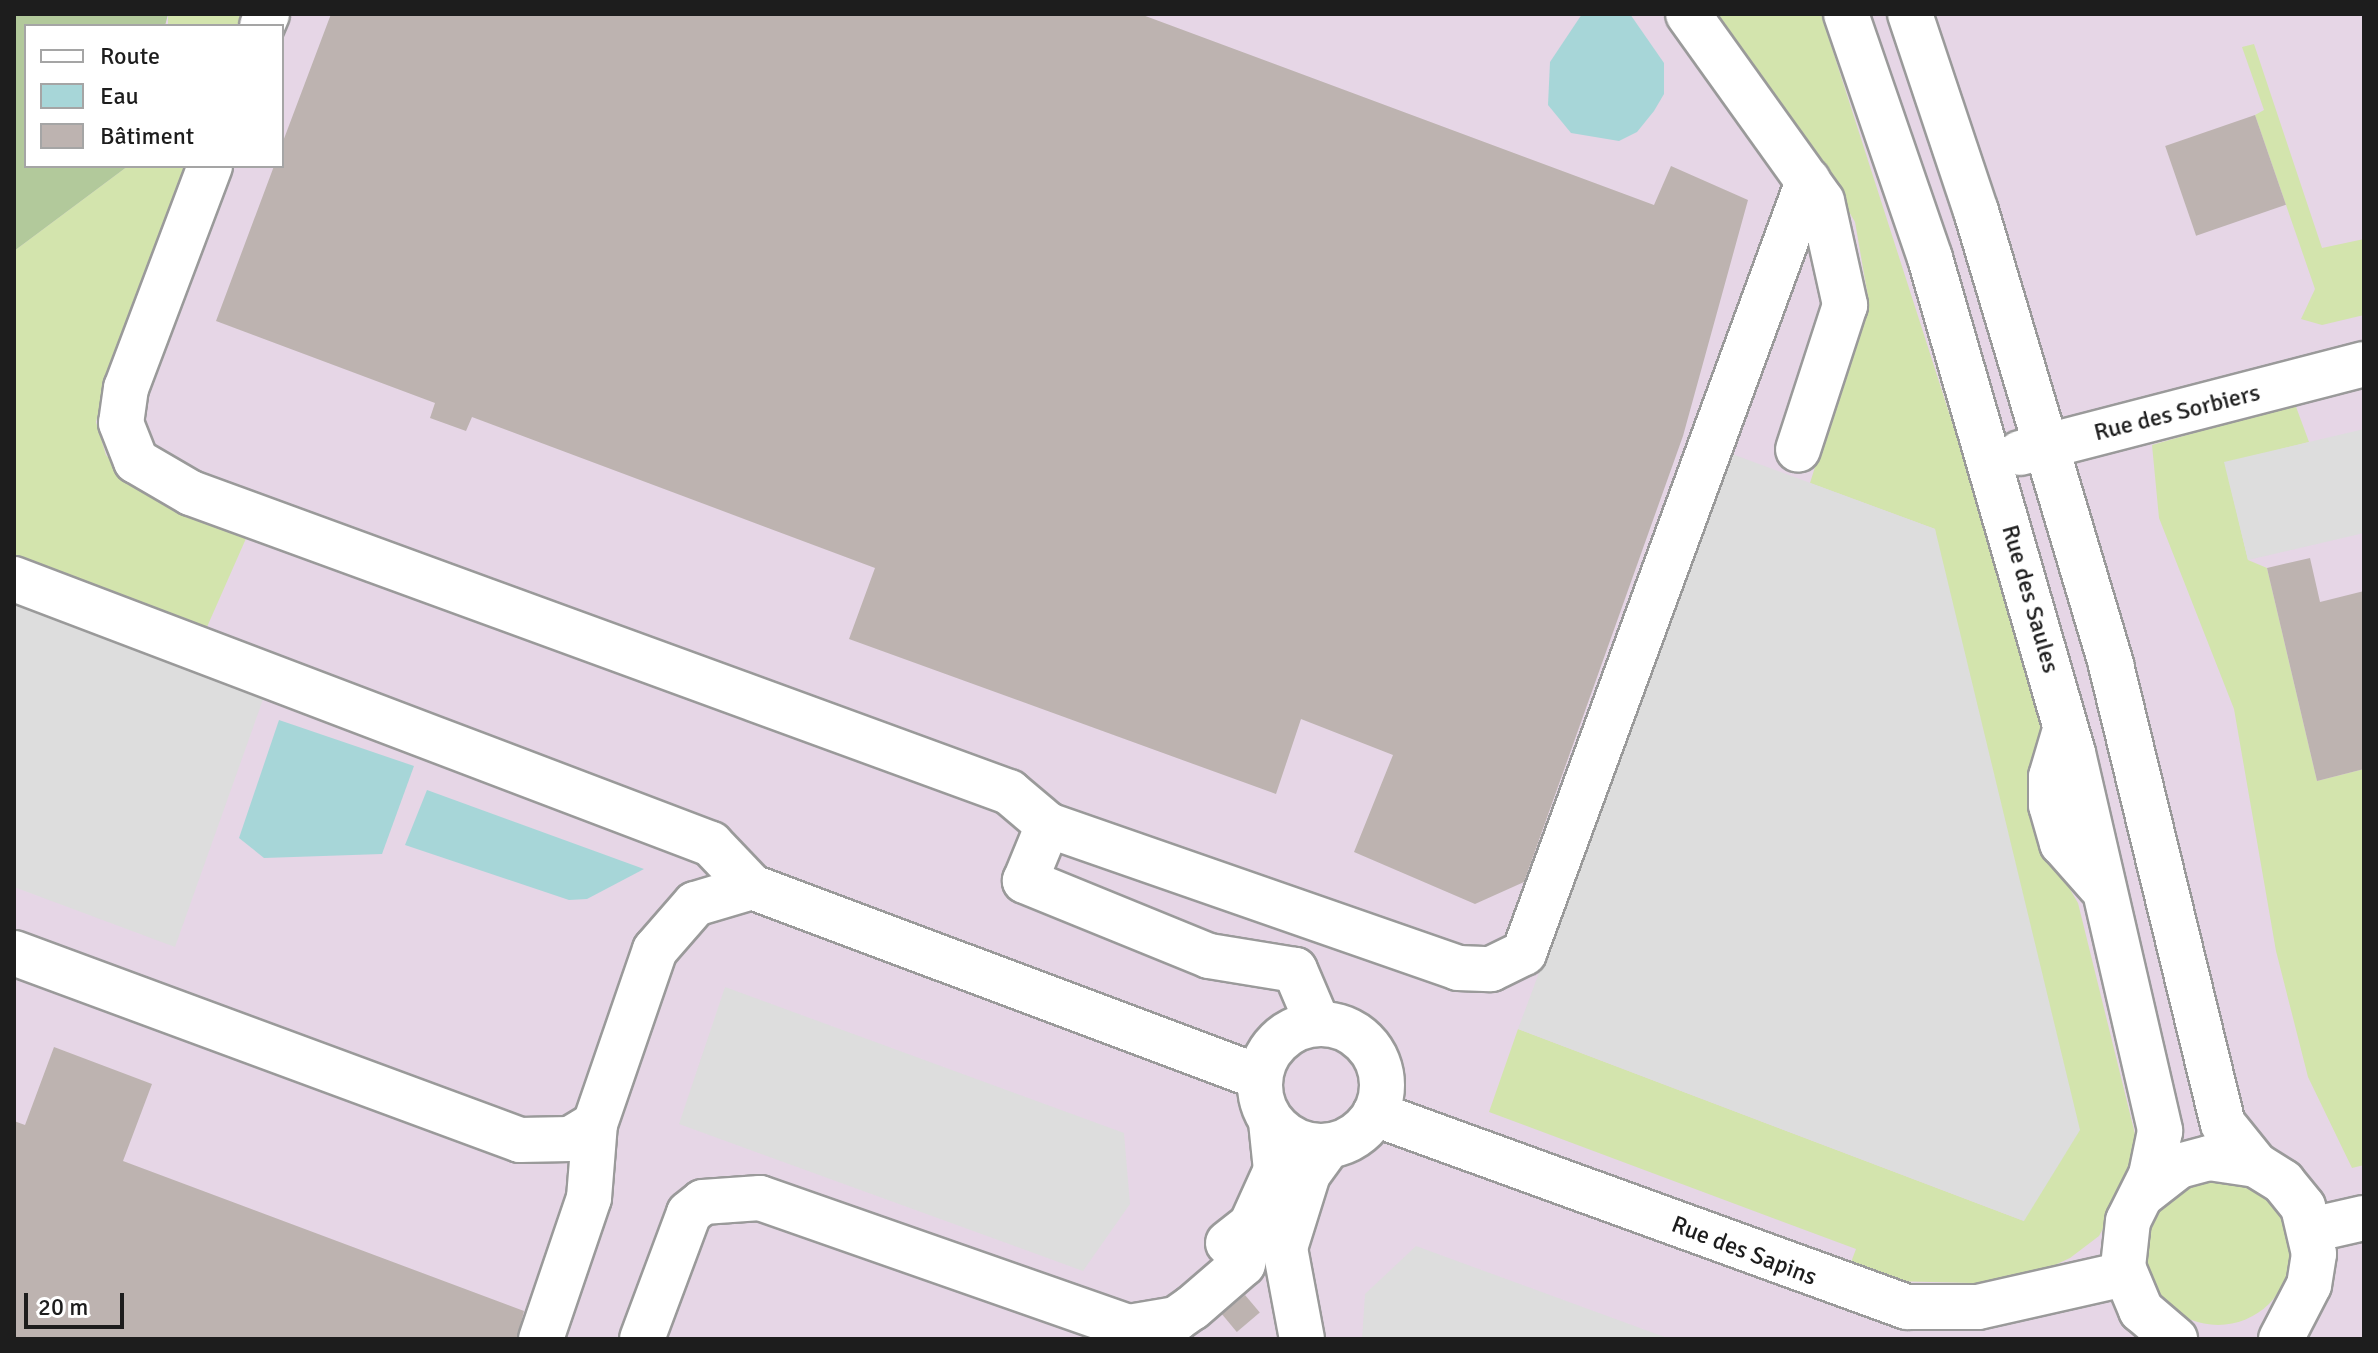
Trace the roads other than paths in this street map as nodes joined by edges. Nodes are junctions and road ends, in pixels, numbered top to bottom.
1 (1688, 14) edge
2 (1846, 14) edge
3 (1910, 14) edge
4 (209, 168) edge
5 (1808, 181) junction
6 (2364, 364) edge
7 (2048, 446) junction
8 (1798, 450) dead end
9 (1991, 460) junction
10 (14, 579) edge
11 (1048, 825) junction
12 (752, 887) junction
13 (14, 953) edge
14 (1318, 1024) junction
15 (1259, 1077) junction
16 (1375, 1114) junction
17 (1271, 1122) junction
18 (595, 1124) junction
19 (1328, 1146) junction
20 (2256, 1165) junction
21 (2143, 1194) junction
22 (2364, 1218) edge
23 (1251, 1225) junction
24 (2311, 1230) junction
25 (2125, 1274) junction
26 (1081, 1310) junction
27 (2278, 1330) edge
28 (1145, 1333) edge
29 (541, 1339) edge
30 (642, 1339) edge
31 (1302, 1339) edge
32 (2175, 1339) edge

1 - 5 street
2 - 9 street, Rue des Saules
3 - 7 street
4 - 11 street
5 - 8 street
5 - 11 street
6 - 7 street, Rue des Sorbiers
7 - 9 street, Rue des Sorbiers
7 - 20 street
9 - 21 street, Rue des Saules
10 - 12 street
11 - 14 street
12 - 15 street
12 - 18 street
13 - 18 street
14 - 15 street
14 - 16 street
15 - 17 street
16 - 19 street
16 - 25 street, Rue des Sapins
17 - 19 street
17 - 23 street
18 - 29 street
19 - 31 street
20 - 21 street
20 - 24 street
21 - 25 street, Rue des Saules
22 - 24 street
23 - 26 street
23 - 28 street
24 - 27 street
25 - 32 street, Rue des Saules
26 - 28 street
26 - 30 street

